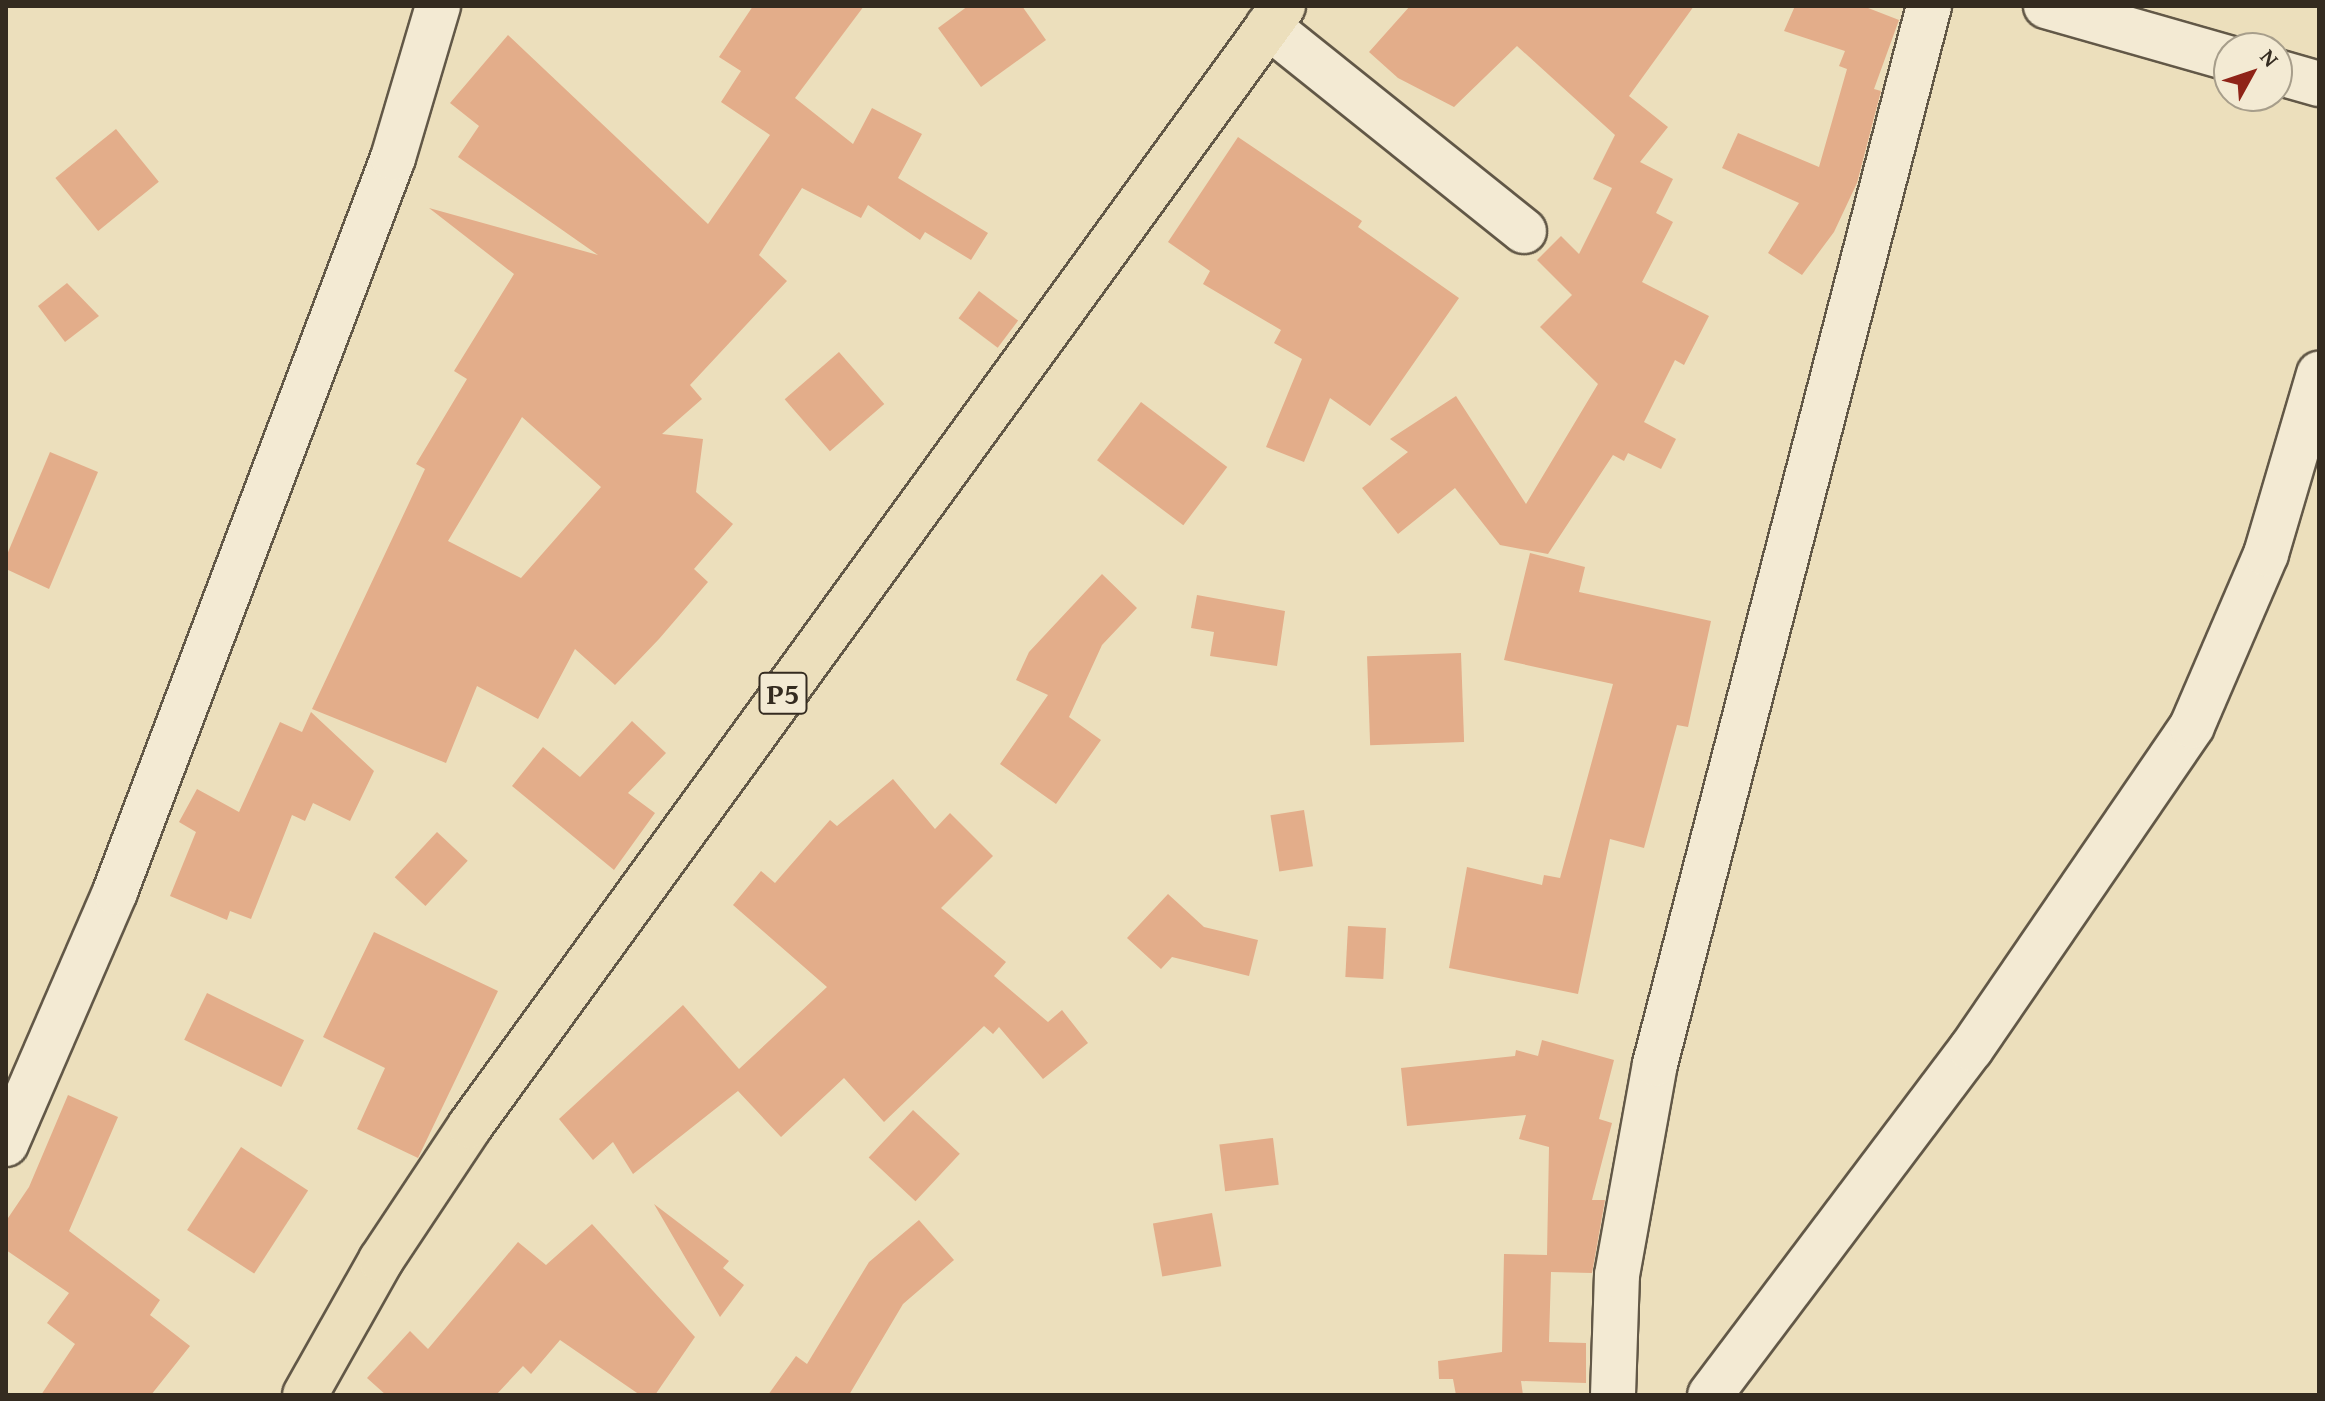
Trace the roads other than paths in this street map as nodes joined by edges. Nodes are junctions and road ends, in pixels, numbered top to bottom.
1 (438, 6) edge
2 (1929, 6) edge
3 (2046, 6) edge
4 (1275, 16) edge
5 (2213, 53) edge
6 (2293, 77) edge
7 (2319, 84) edge
8 (1524, 231) dead end
9 (2319, 374) edge
10 (6, 1144) edge
11 (305, 1395) edge
12 (1613, 1395) edge
13 (1710, 1395) edge

1 - 10 street
2 - 12 street
3 - 5 street
4 - 8 street
4 - 11 main road, P5
6 - 7 street
9 - 13 street

